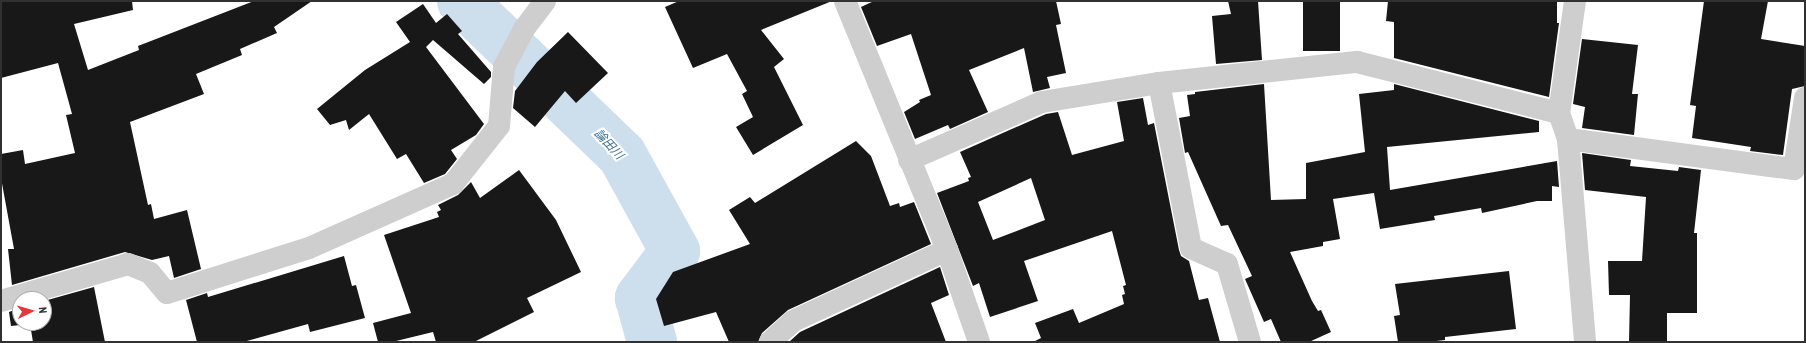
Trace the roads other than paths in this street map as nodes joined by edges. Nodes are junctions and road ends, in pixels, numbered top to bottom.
1 (546, 1) edge
2 (845, 1) edge
3 (1575, 1) edge
4 (1159, 83) junction
5 (1805, 98) edge
6 (1559, 113) junction
7 (1568, 139) junction
8 (909, 160) junction
9 (947, 250) junction
10 (1, 301) edge
11 (770, 342) edge
12 (979, 342) edge
13 (1250, 342) edge
14 (1585, 342) edge

1 - 10 street
2 - 8 street
3 - 6 street
4 - 6 street
4 - 8 street
4 - 13 street
5 - 7 street
6 - 7 street
7 - 14 street
8 - 9 street
9 - 11 street
9 - 12 street

